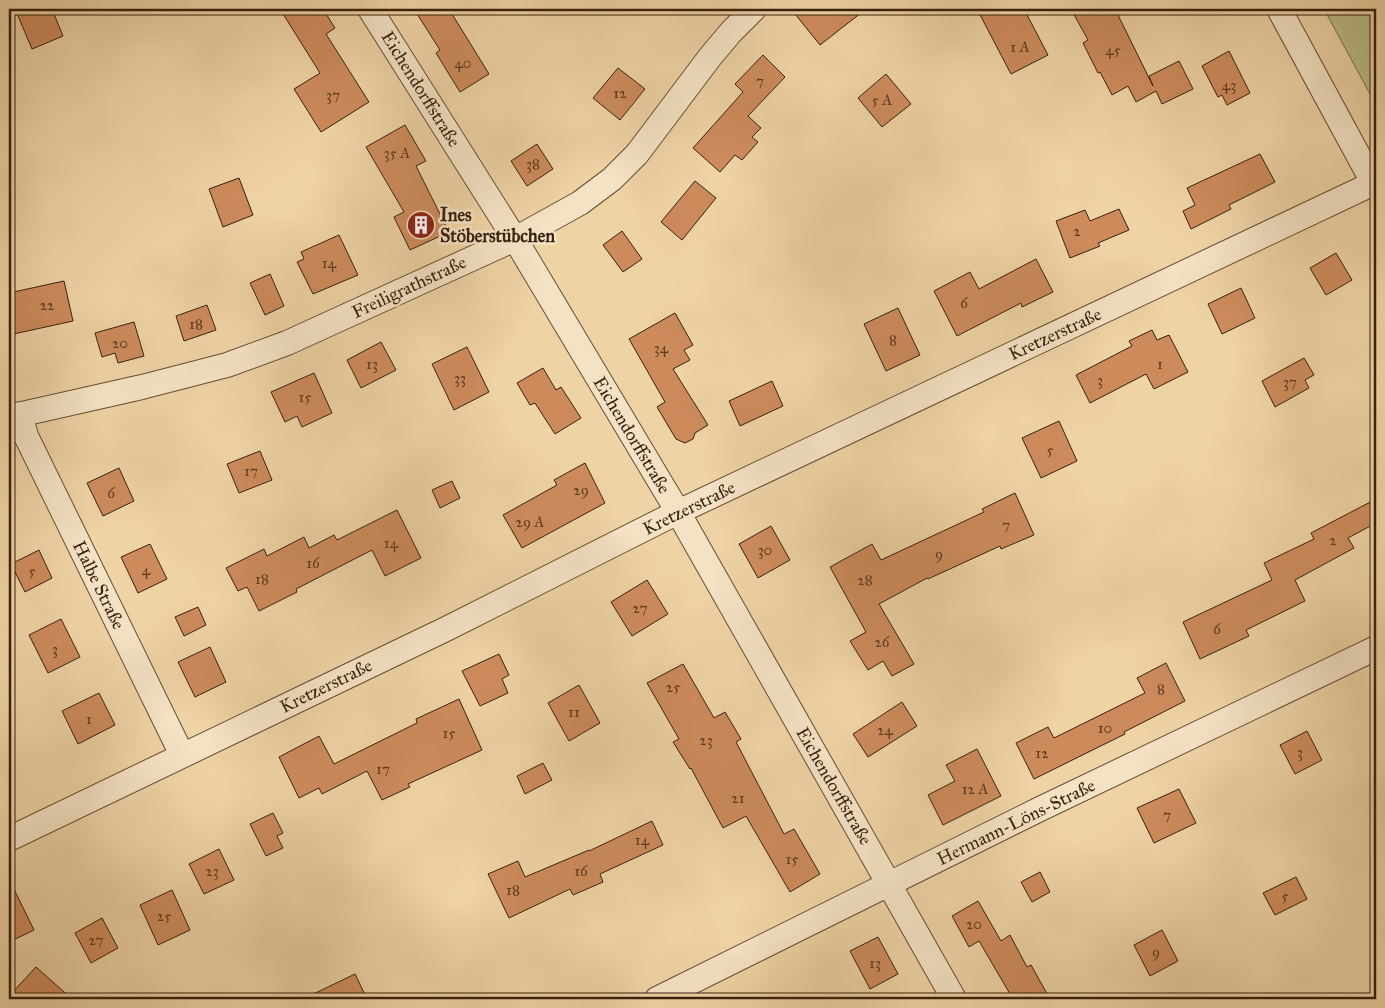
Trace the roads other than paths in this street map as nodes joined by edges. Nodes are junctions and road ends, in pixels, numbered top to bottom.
1 (370, 9) edge
2 (754, 9) edge
3 (1279, 9) edge
4 (1375, 186) edge
5 (515, 239) junction
6 (15, 416) edge
7 (678, 512) junction
8 (1376, 648) edge
9 (182, 755) junction
10 (9, 839) edge
11 (890, 884) junction
12 (657, 999) edge
13 (954, 999) edge

1 - 5 street, Eichendorffstraße
2 - 5 street, Freiligrathstraße
3 - 4 street
4 - 7 street, Kretzerstraße
5 - 6 street, Freiligrathstraße
5 - 7 street, Eichendorffstraße
6 - 9 street, Halbe Straße
7 - 9 street, Kretzerstraße
7 - 11 street, Eichendorffstraße
8 - 11 street, Hermann-Löns-Straße
9 - 10 street, Kretzerstraße
11 - 12 street, Hermann-Löns-Straße
11 - 13 street, Eichendorffstraße

